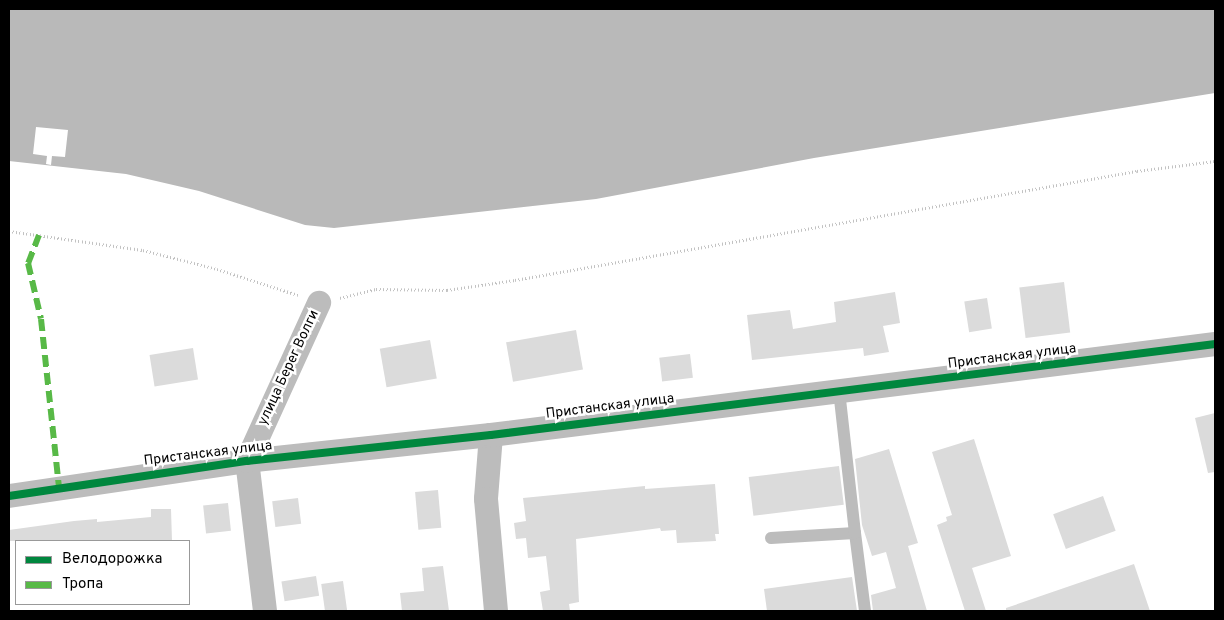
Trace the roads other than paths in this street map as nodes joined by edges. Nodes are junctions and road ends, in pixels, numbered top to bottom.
1 (319, 303) road end
2 (1215, 344) edge
3 (839, 391) junction
4 (490, 435) junction
5 (247, 461) junction
6 (9, 496) edge
7 (855, 533) junction
8 (771, 538) dead end
9 (265, 611) edge
10 (496, 611) edge
11 (866, 611) edge

1 - 5 street, улица Берег Волги
2 - 3 street, Пристанская улица
3 - 4 street, Пристанская улица
3 - 7 lane
4 - 5 street, Пристанская улица
4 - 10 street
5 - 6 street, Пристанская улица
5 - 9 street
7 - 8 lane
7 - 11 lane

